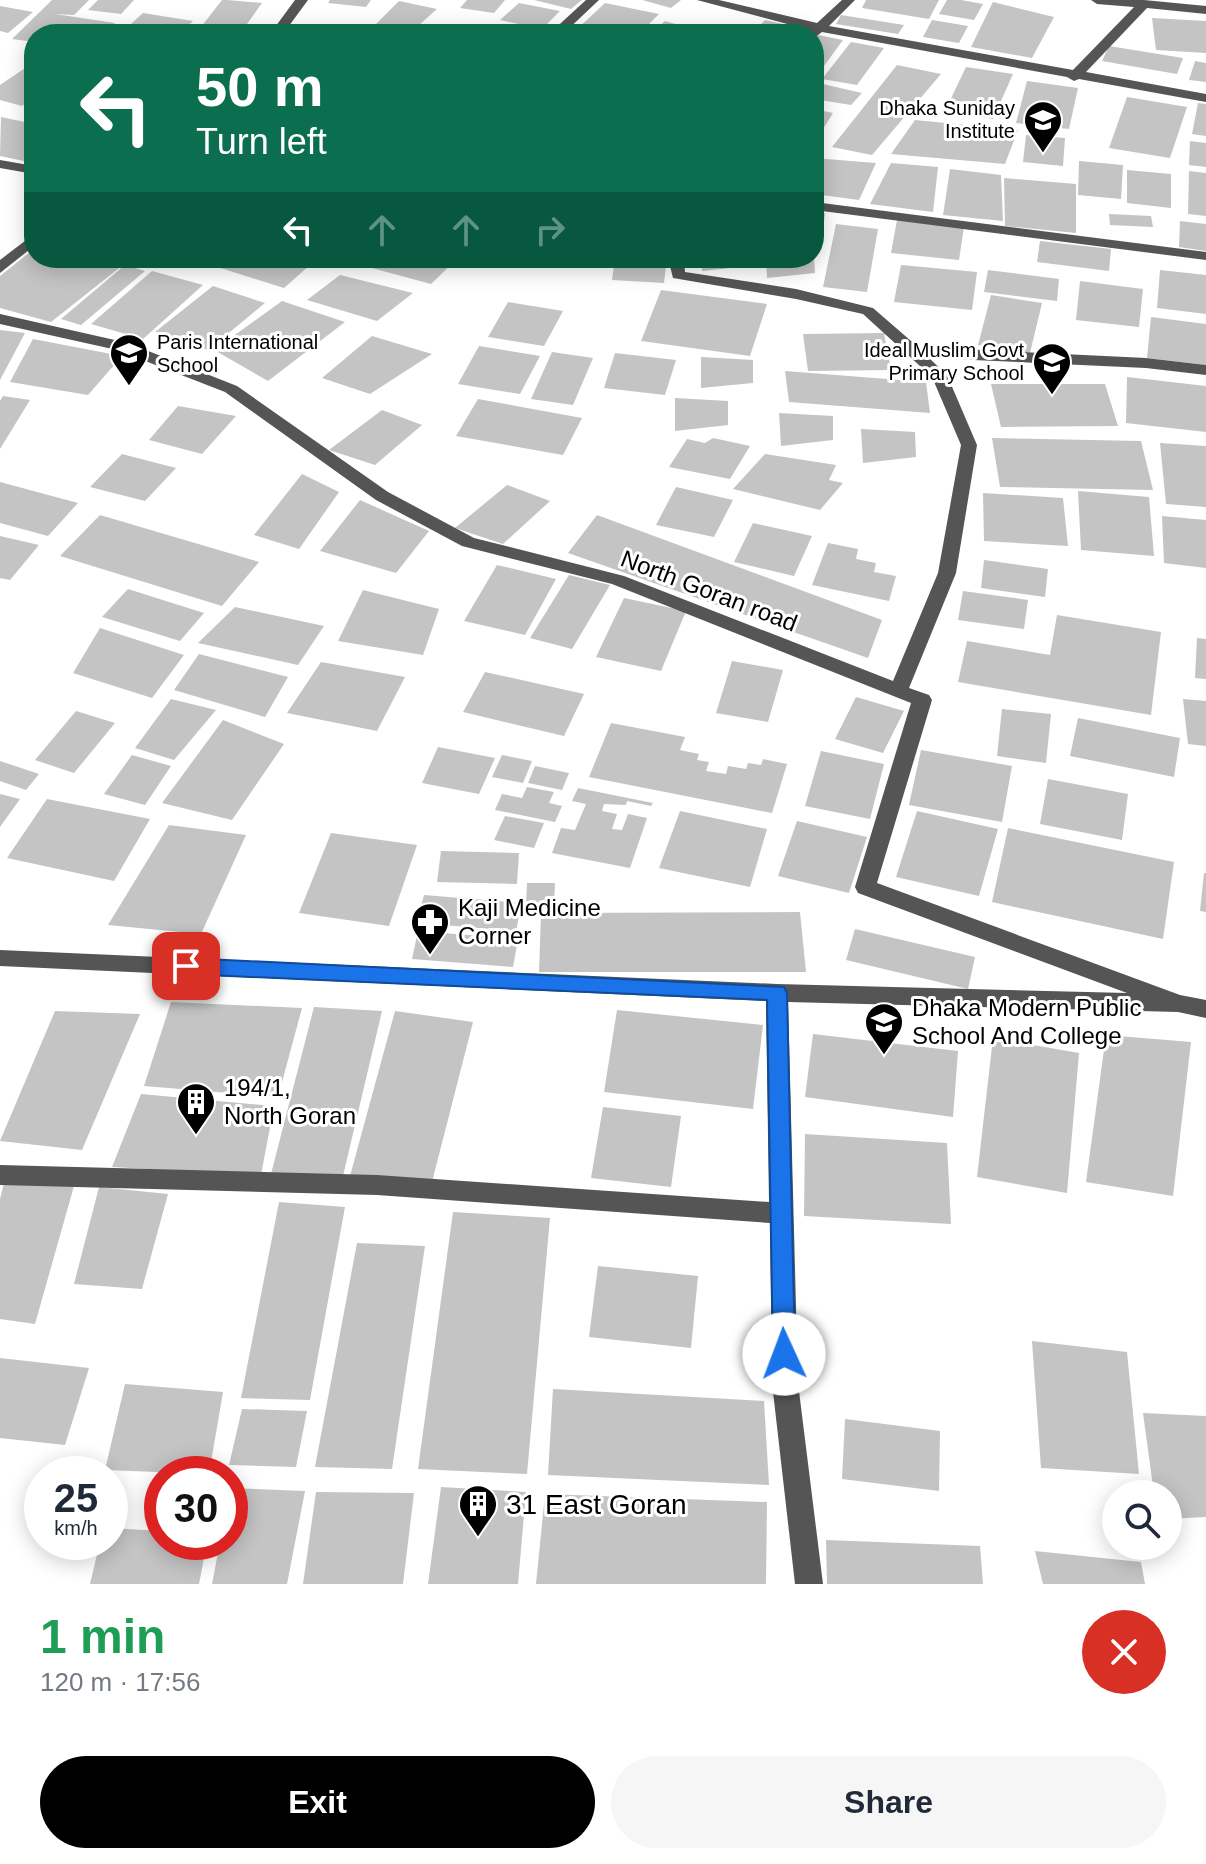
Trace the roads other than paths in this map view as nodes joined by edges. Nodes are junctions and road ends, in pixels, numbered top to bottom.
1 (302, 0) edge
2 (593, 0) edge
3 (703, 0) edge
4 (849, 0) edge
5 (1097, 0) edge
6 (1144, 4) junction
7 (1206, 10) edge
8 (284, 24) edge
9 (566, 24) edge
10 (790, 24) edge
11 (823, 24) edge
12 (824, 32) edge
13 (1074, 77) junction
14 (1206, 98) edge
15 (0, 164) edge
16 (24, 168) edge
17 (824, 207) edge
18 (24, 247) edge
19 (1206, 256) edge
20 (0, 268) edge
21 (677, 268) edge
22 (0, 319) edge
23 (913, 352) junction
24 (1206, 370) edge
25 (899, 690) junction
26 (0, 958) edge
27 (777, 993) junction
28 (1178, 1003) junction
29 (1206, 1009) edge
30 (0, 1175) edge
31 (779, 1213) junction
32 (809, 1584) edge

1 - 8 street
2 - 9 street
3 - 10 street
4 - 11 street
5 - 6 street
6 - 7 street
6 - 13 street
12 - 13 street
13 - 14 street
15 - 16 street
17 - 19 street
18 - 20 street
21 - 23 street
22 - 25 street, North Goran road
23 - 24 street
23 - 25 street
25 - 28 street
26 - 27 street
27 - 28 street
27 - 31 street
28 - 29 street
30 - 31 street
31 - 32 street

